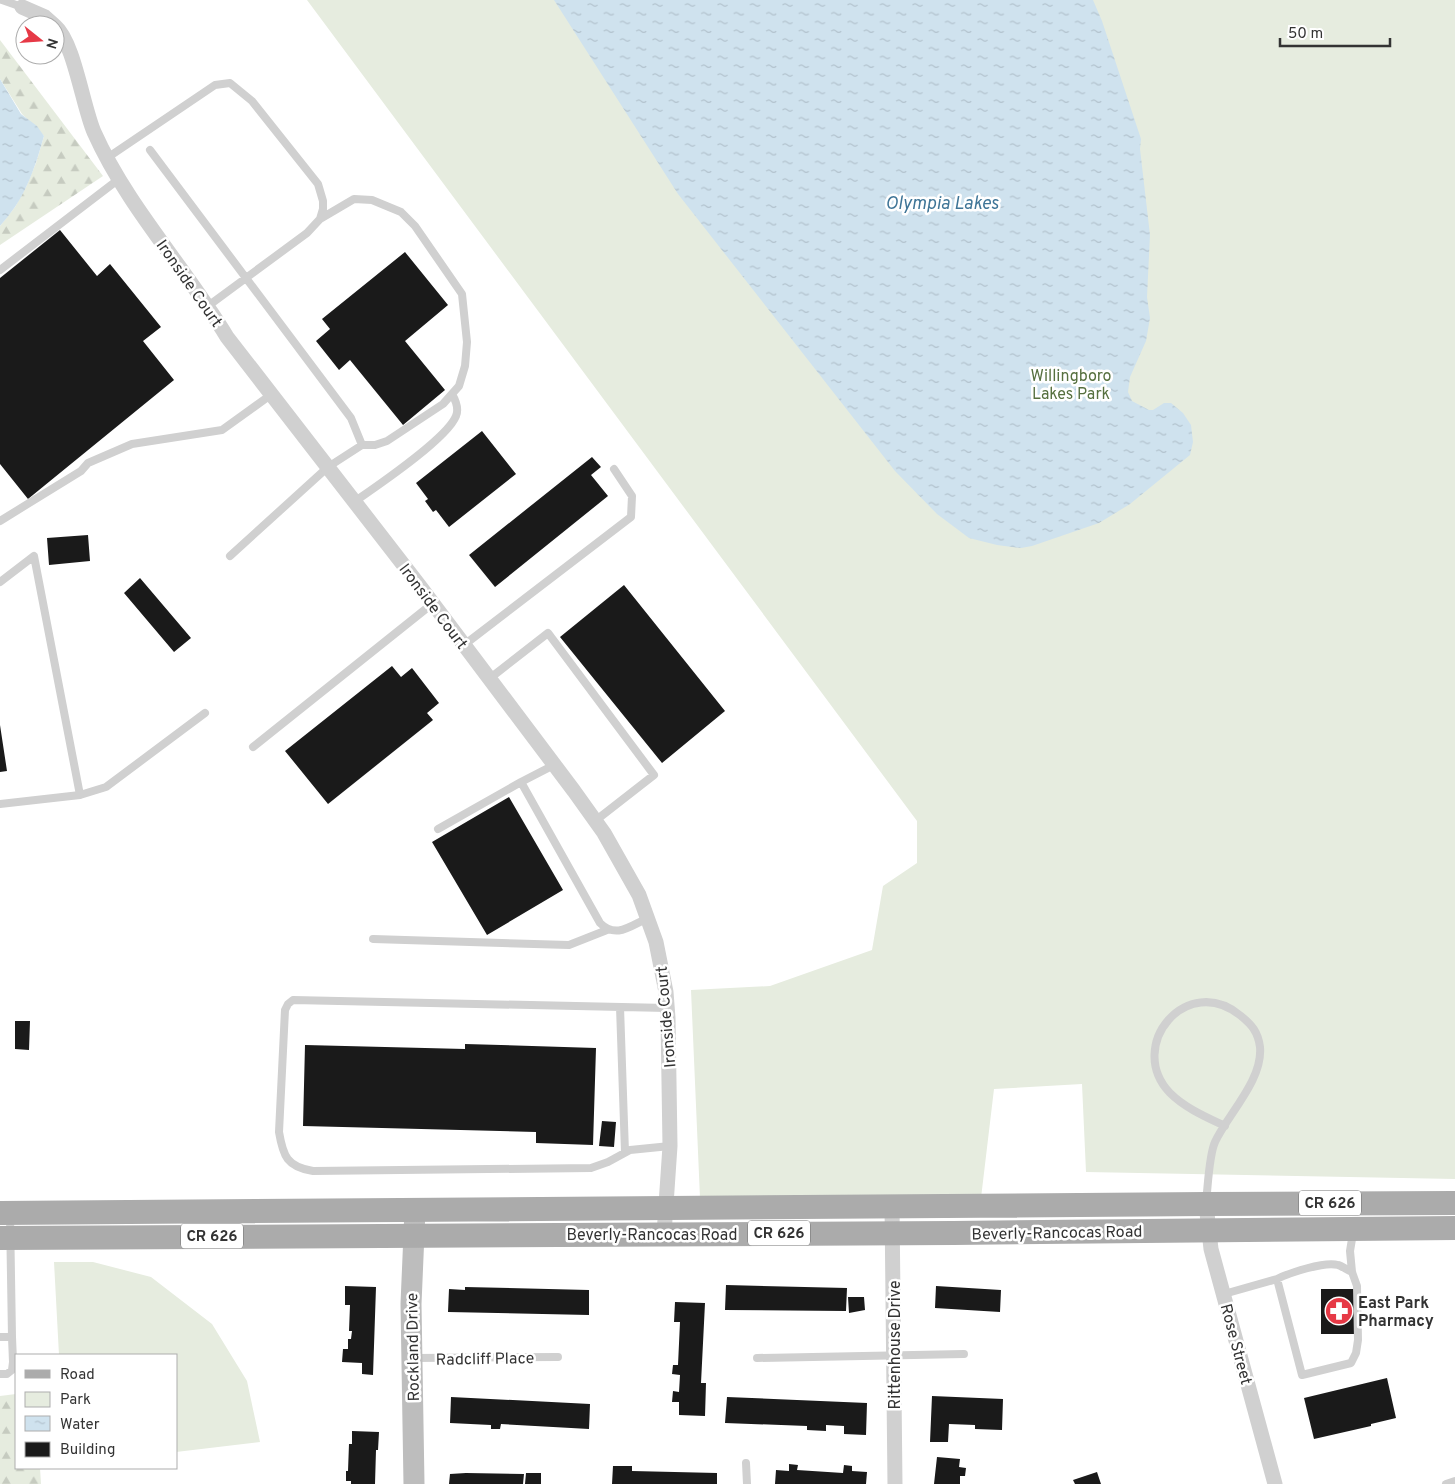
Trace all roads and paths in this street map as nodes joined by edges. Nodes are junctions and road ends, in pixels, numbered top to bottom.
1 (2, 0) edge
2 (22, 7) joint
3 (40, 15) edge
4 (65, 41) edge
5 (150, 150) dead end
6 (107, 158) junction
7 (119, 179) junction
8 (320, 219) junction
9 (0, 270) edge
10 (246, 278) junction
11 (208, 306) junction
12 (272, 394) junction
13 (452, 394) junction
14 (362, 445) junction
15 (328, 468) junction
16 (614, 469) dead end
17 (354, 502) junction
18 (0, 521) edge
19 (230, 556) dead end
20 (0, 582) edge
21 (432, 604) junction
22 (464, 645) junction
23 (489, 679) junction
24 (205, 713) dead end
25 (253, 747) dead end
26 (554, 765) junction
27 (521, 782) junction
28 (80, 795) junction
29 (0, 804) edge
30 (595, 821) junction
31 (438, 829) dead end
32 (648, 918) junction
33 (607, 930) junction
34 (373, 939) dead end
35 (620, 1007) junction
36 (667, 1008) junction
37 (1225, 1126) junction
38 (670, 1146) junction
39 (625, 1152) junction
40 (1455, 1203) edge
41 (1206, 1204) junction
42 (892, 1206) junction
43 (667, 1208) junction
44 (415, 1210) junction
45 (5, 1213) edge
46 (1455, 1228) edge
47 (1354, 1229) junction
48 (1208, 1230) junction
49 (893, 1233) junction
50 (664, 1234) junction
51 (414, 1236) junction
52 (5, 1238) edge
53 (1352, 1272) junction
54 (1277, 1279) junction
55 (1224, 1294) junction
56 (0, 1337) edge
57 (12, 1337) junction
58 (964, 1354) dead end
59 (895, 1355) junction
60 (558, 1357) dead end
61 (412, 1358) junction
62 (756, 1358) dead end
63 (0, 1374) edge
64 (746, 1464) dead end
65 (1455, 1481) edge
66 (414, 1484) edge
67 (747, 1484) edge
68 (895, 1484) edge
69 (1275, 1484) edge
70 (1446, 1484) edge

1 - 2 lane
2 - 3 street, Ironside Court
4 - 6 street, Ironside Court
5 - 10 lane
6 - 7 street, Ironside Court
6 - 8 lane
7 - 9 lane
7 - 11 street, Ironside Court
8 - 10 lane
8 - 13 lane
10 - 11 lane
10 - 14 lane
11 - 12 street, Ironside Court
12 - 15 street, Ironside Court
12 - 18 lane
13 - 14 lane
13 - 17 lane
14 - 15 lane
15 - 17 street, Ironside Court
15 - 19 lane
16 - 22 lane
17 - 21 street, Ironside Court
20 - 28 lane
21 - 22 street, Ironside Court
21 - 25 lane
22 - 23 street, Ironside Court
23 - 26 street, Ironside Court
23 - 30 lane
24 - 28 lane
26 - 27 lane
26 - 30 street, Ironside Court
27 - 31 lane
27 - 33 lane
28 - 29 lane
30 - 32 street, Ironside Court
32 - 33 lane
32 - 36 street, Ironside Court
33 - 34 lane
35 - 36 lane
35 - 39 lane
35 - 39 lane
36 - 38 street, Ironside Court
37 - 37 lane
37 - 41 lane
38 - 39 lane
38 - 43 street, Ironside Court
40 - 41 main road, Beverly-Rancocas Road / CR 626
41 - 42 main road, Beverly-Rancocas Road / CR 626
41 - 48 street, Rose Street
42 - 43 main road, Beverly-Rancocas Road / CR 626
42 - 49 street, Rittenhouse Drive
43 - 44 main road, Beverly-Rancocas Road / CR 626
43 - 50 street, Ironside Court
44 - 45 main road, Beverly-Rancocas Road / CR 626
44 - 51 street, Rockland Drive
45 - 52 lane
46 - 47 main road, Beverly-Rancocas Road / CR 626
47 - 48 main road, Beverly-Rancocas Road / CR 626
47 - 53 lane
48 - 49 main road, Beverly-Rancocas Road / CR 626
48 - 55 street, Rose Street
49 - 50 main road, Beverly-Rancocas Road / CR 626
49 - 59 street, Rittenhouse Drive
50 - 51 main road, Beverly-Rancocas Road / CR 626
51 - 52 main road, Beverly-Rancocas Road / CR 626
51 - 61 street, Rockland Drive
52 - 57 lane
53 - 54 lane
53 - 54 lane
54 - 55 lane
55 - 69 street, Rose Street
56 - 57 lane
57 - 63 lane
58 - 59 lane
59 - 62 lane
59 - 68 street, Rittenhouse Drive
60 - 61 lane, Radcliff Place
61 - 66 street, Rockland Drive
64 - 67 lane
65 - 70 lane

